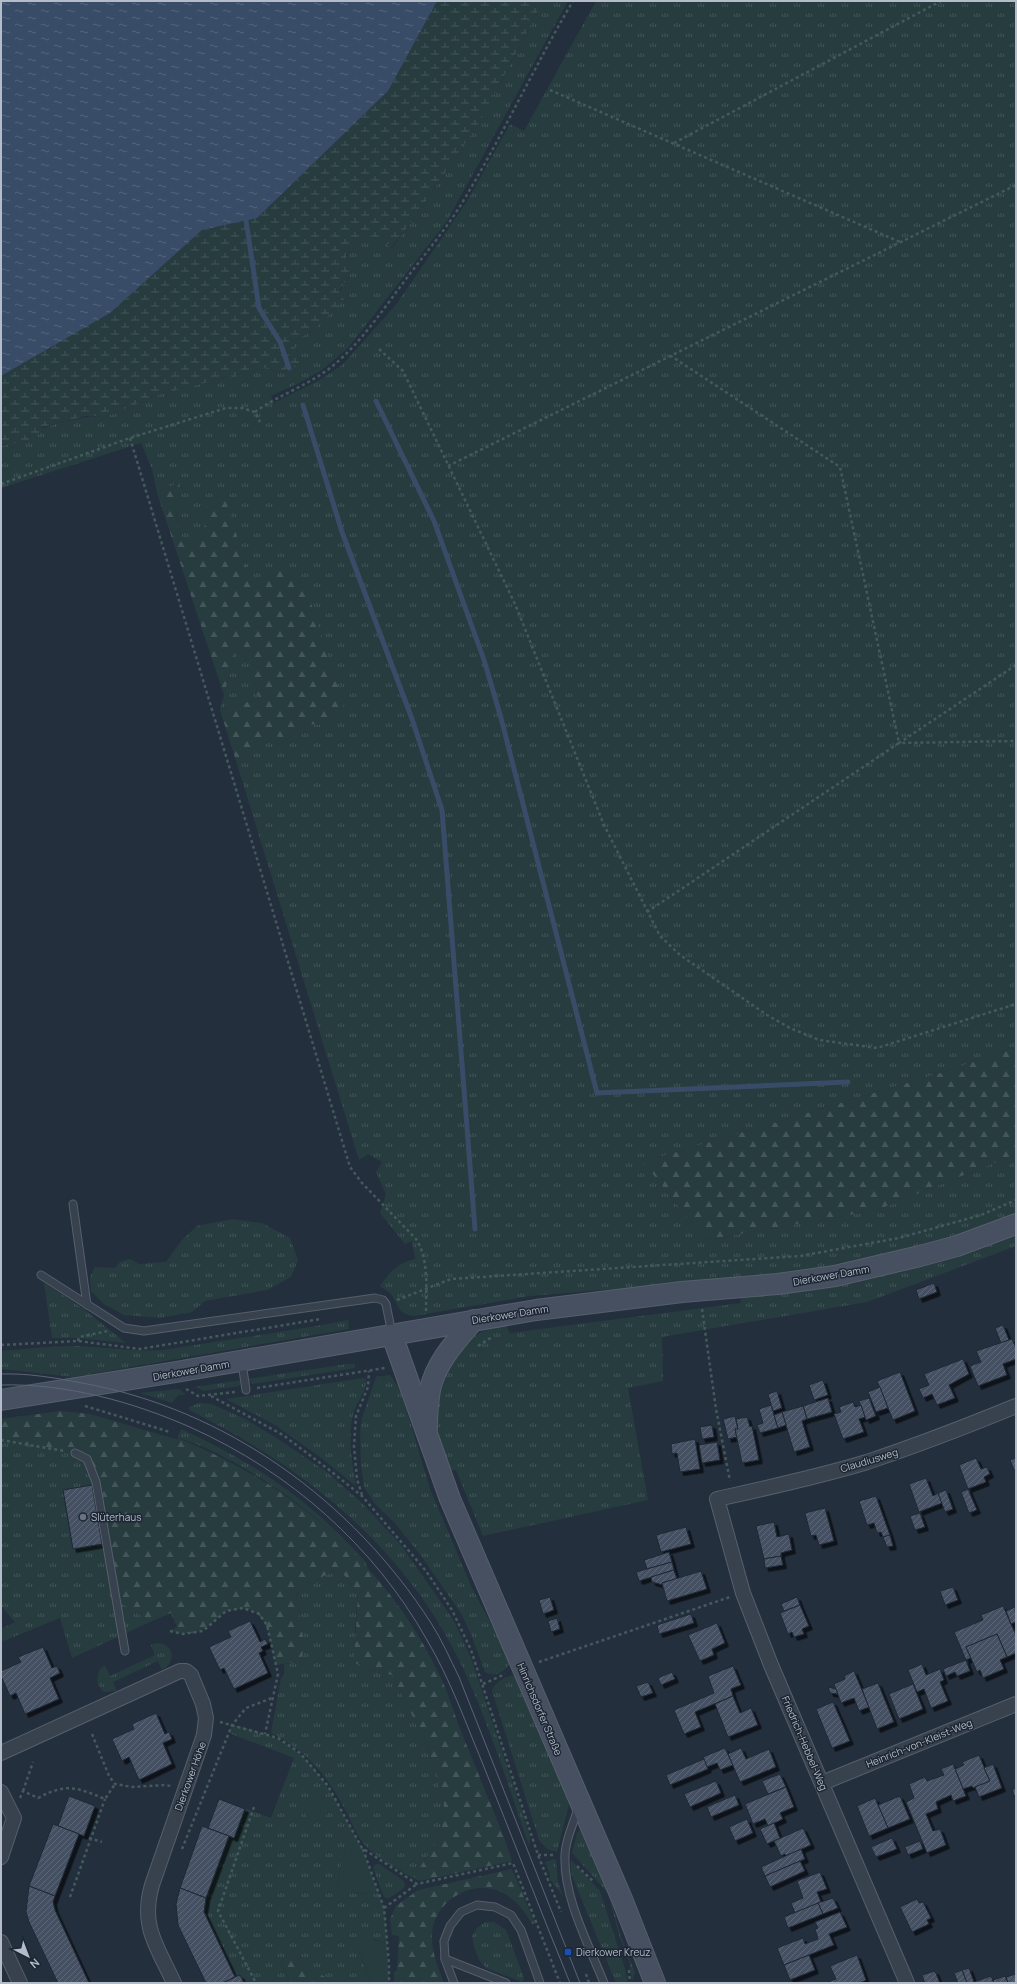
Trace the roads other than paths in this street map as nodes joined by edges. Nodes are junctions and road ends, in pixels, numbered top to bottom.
1 (73, 1204) dead end
2 (1016, 1224) edge
3 (41, 1275) dead end
4 (88, 1305) junction
5 (474, 1320) junction
6 (392, 1335) junction
7 (242, 1361) junction
8 (246, 1390) road end
9 (1, 1400) edge
10 (1016, 1406) edge
11 (426, 1436) junction
12 (74, 1453) road end
13 (717, 1499) joint
14 (125, 1651) dead end
15 (1016, 1704) edge
16 (1, 1753) edge
17 (822, 1783) junction
18 (1, 1792) edge
19 (580, 1802) junction
20 (1, 1857) edge
21 (1, 1942) edge
22 (445, 1959) junction
23 (20, 1983) edge
24 (174, 1983) edge
25 (454, 1983) edge
26 (506, 1983) edge
27 (540, 1983) edge
28 (604, 1983) edge
29 (654, 1983) edge
30 (907, 1983) edge

1 - 4 lane
2 - 5 street, Dierkower Damm
3 - 4 lane
4 - 6 lane
5 - 6 street, Dierkower Damm
5 - 11 street, Hinrichsdorfer Straße
6 - 7 street, Dierkower Damm
6 - 11 street, Hinrichsdorfer Straße
7 - 8 lane
7 - 9 street, Dierkower Damm
10 - 13 street, Claudiusweg
11 - 19 street, Hinrichsdorfer Straße
12 - 14 lane
13 - 17 street, Friedrich-Hebbel-Weg
15 - 17 street, Heinrich-von-Kleist-Weg
16 - 24 street, Dierkower Höhe
17 - 30 street, Friedrich-Hebbel-Weg
18 - 20 street
19 - 28 lane
19 - 29 street, Hinrichsdorfer Straße
21 - 23 street
22 - 25 lane
22 - 26 lane
22 - 27 lane

